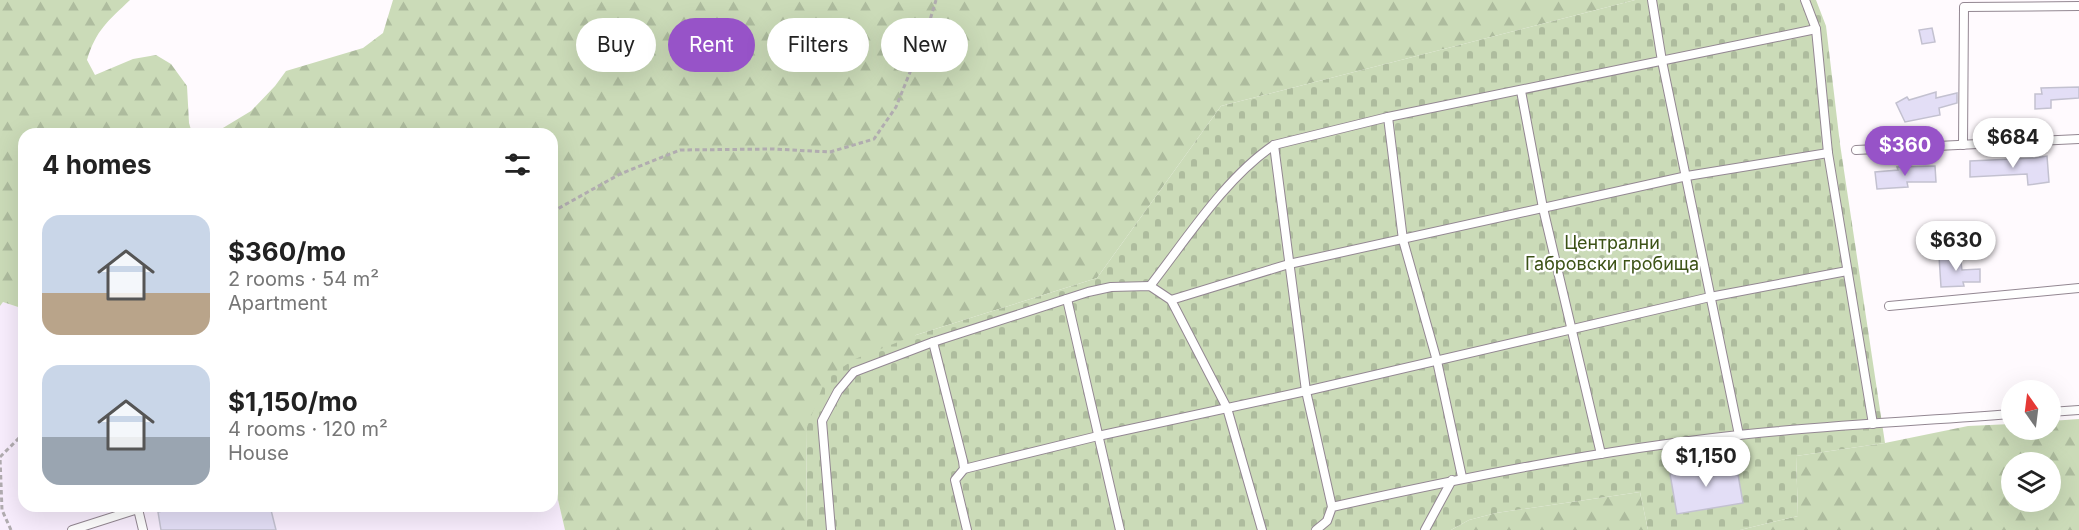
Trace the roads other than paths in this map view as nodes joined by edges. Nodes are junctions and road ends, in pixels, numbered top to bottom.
1 (1652, 0) edge
2 (1805, 0) edge
3 (2079, 6) edge
4 (1816, 28) junction
5 (1662, 61) junction
6 (1521, 91) junction
7 (1388, 117) junction
8 (2079, 139) edge
9 (1963, 145) junction
10 (1274, 146) junction
11 (1856, 150) dead end
12 (1828, 153) junction
13 (1687, 176) junction
14 (1543, 208) junction
15 (1402, 240) junction
16 (1289, 264) junction
17 (1846, 271) junction
18 (1150, 286) junction
19 (2079, 288) edge
20 (1710, 297) junction
21 (1067, 299) junction
22 (1171, 300) junction
23 (1889, 306) dead end
24 (1572, 329) junction
25 (933, 342) junction
26 (1437, 361) junction
27 (1306, 391) junction
28 (1227, 408) junction
29 (2079, 410) edge
30 (2061, 411) edge
31 (2001, 415) edge
32 (1873, 424) junction
33 (1739, 435) junction
34 (1098, 436) junction
35 (1601, 454) junction
36 (964, 470) junction
37 (1462, 477) junction
38 (1452, 480) junction
39 (1332, 507) junction
40 (123, 512) edge
41 (138, 512) edge
42 (72, 530) edge
43 (143, 530) edge
44 (831, 530) edge
45 (967, 530) edge
46 (1120, 530) edge
47 (1262, 530) edge
48 (1317, 530) edge
49 (1425, 530) edge

1 - 5 lane
2 - 4 lane
3 - 9 lane
4 - 5 lane
4 - 12 lane
5 - 6 lane
5 - 13 lane
6 - 7 lane
6 - 14 lane
7 - 10 lane
7 - 15 lane
8 - 9 lane
9 - 11 lane
10 - 16 lane
10 - 18 lane
12 - 13 lane
12 - 17 lane
13 - 14 lane
13 - 20 lane
14 - 15 lane
14 - 24 lane
15 - 16 lane
15 - 26 lane
16 - 22 lane
16 - 27 lane
17 - 20 lane
17 - 32 lane
18 - 21 lane
18 - 22 lane
19 - 23 lane
20 - 24 lane
20 - 33 lane
21 - 25 lane
21 - 34 lane
22 - 28 lane
24 - 26 lane
24 - 35 lane
25 - 36 lane
25 - 44 lane
26 - 27 lane
26 - 37 lane
27 - 28 lane
27 - 39 lane
28 - 34 lane
28 - 47 lane
29 - 30 lane
31 - 32 lane
32 - 33 lane
33 - 35 lane
34 - 36 lane
34 - 46 lane
35 - 37 lane
36 - 45 lane
37 - 38 lane
38 - 39 lane
38 - 49 lane
39 - 48 lane
40 - 42 lane
41 - 43 lane

